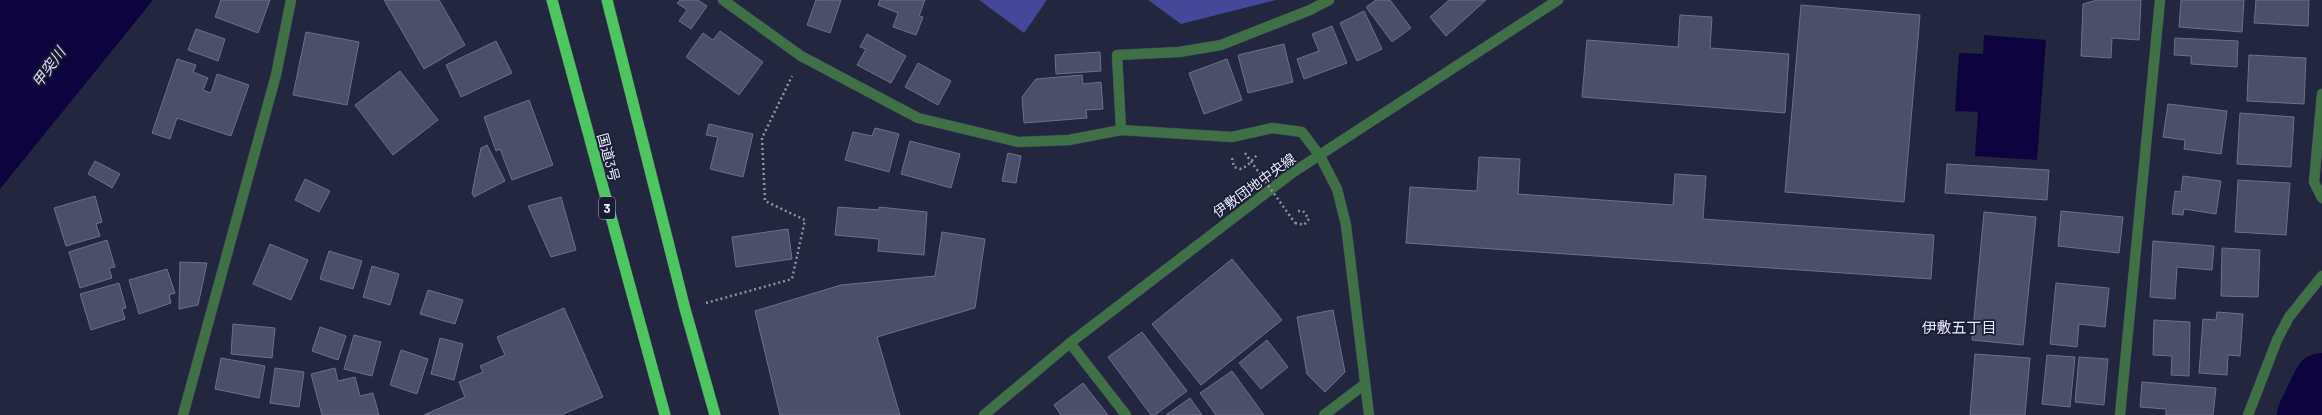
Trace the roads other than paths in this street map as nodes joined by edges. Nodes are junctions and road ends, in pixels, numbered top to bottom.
1 (290, 0) edge
2 (552, 0) edge
3 (607, 0) edge
4 (722, 0) edge
5 (1329, 0) edge
6 (1558, 0) edge
7 (2160, 0) edge
8 (2322, 94) edge
9 (1121, 130) junction
10 (1320, 156) junction
11 (2322, 198) edge
12 (2322, 276) edge
13 (1070, 343) junction
14 (1365, 384) junction
15 (183, 415) edge
16 (664, 415) edge
17 (715, 415) edge
18 (984, 415) edge
19 (1126, 415) edge
20 (1324, 415) edge
21 (1368, 415) edge
22 (2120, 415) edge
23 (2248, 415) edge

1 - 15 street
2 - 16 highway, 国道3号 / 3
3 - 17 highway
4 - 9 street
5 - 9 street
6 - 10 street, 伊敷団地中央線
7 - 22 street
8 - 11 street
9 - 10 street
10 - 13 street, 伊敷団地中央線
10 - 14 street
12 - 23 street
13 - 18 street, 伊敷団地中央線
13 - 19 street
14 - 20 street
14 - 21 street

